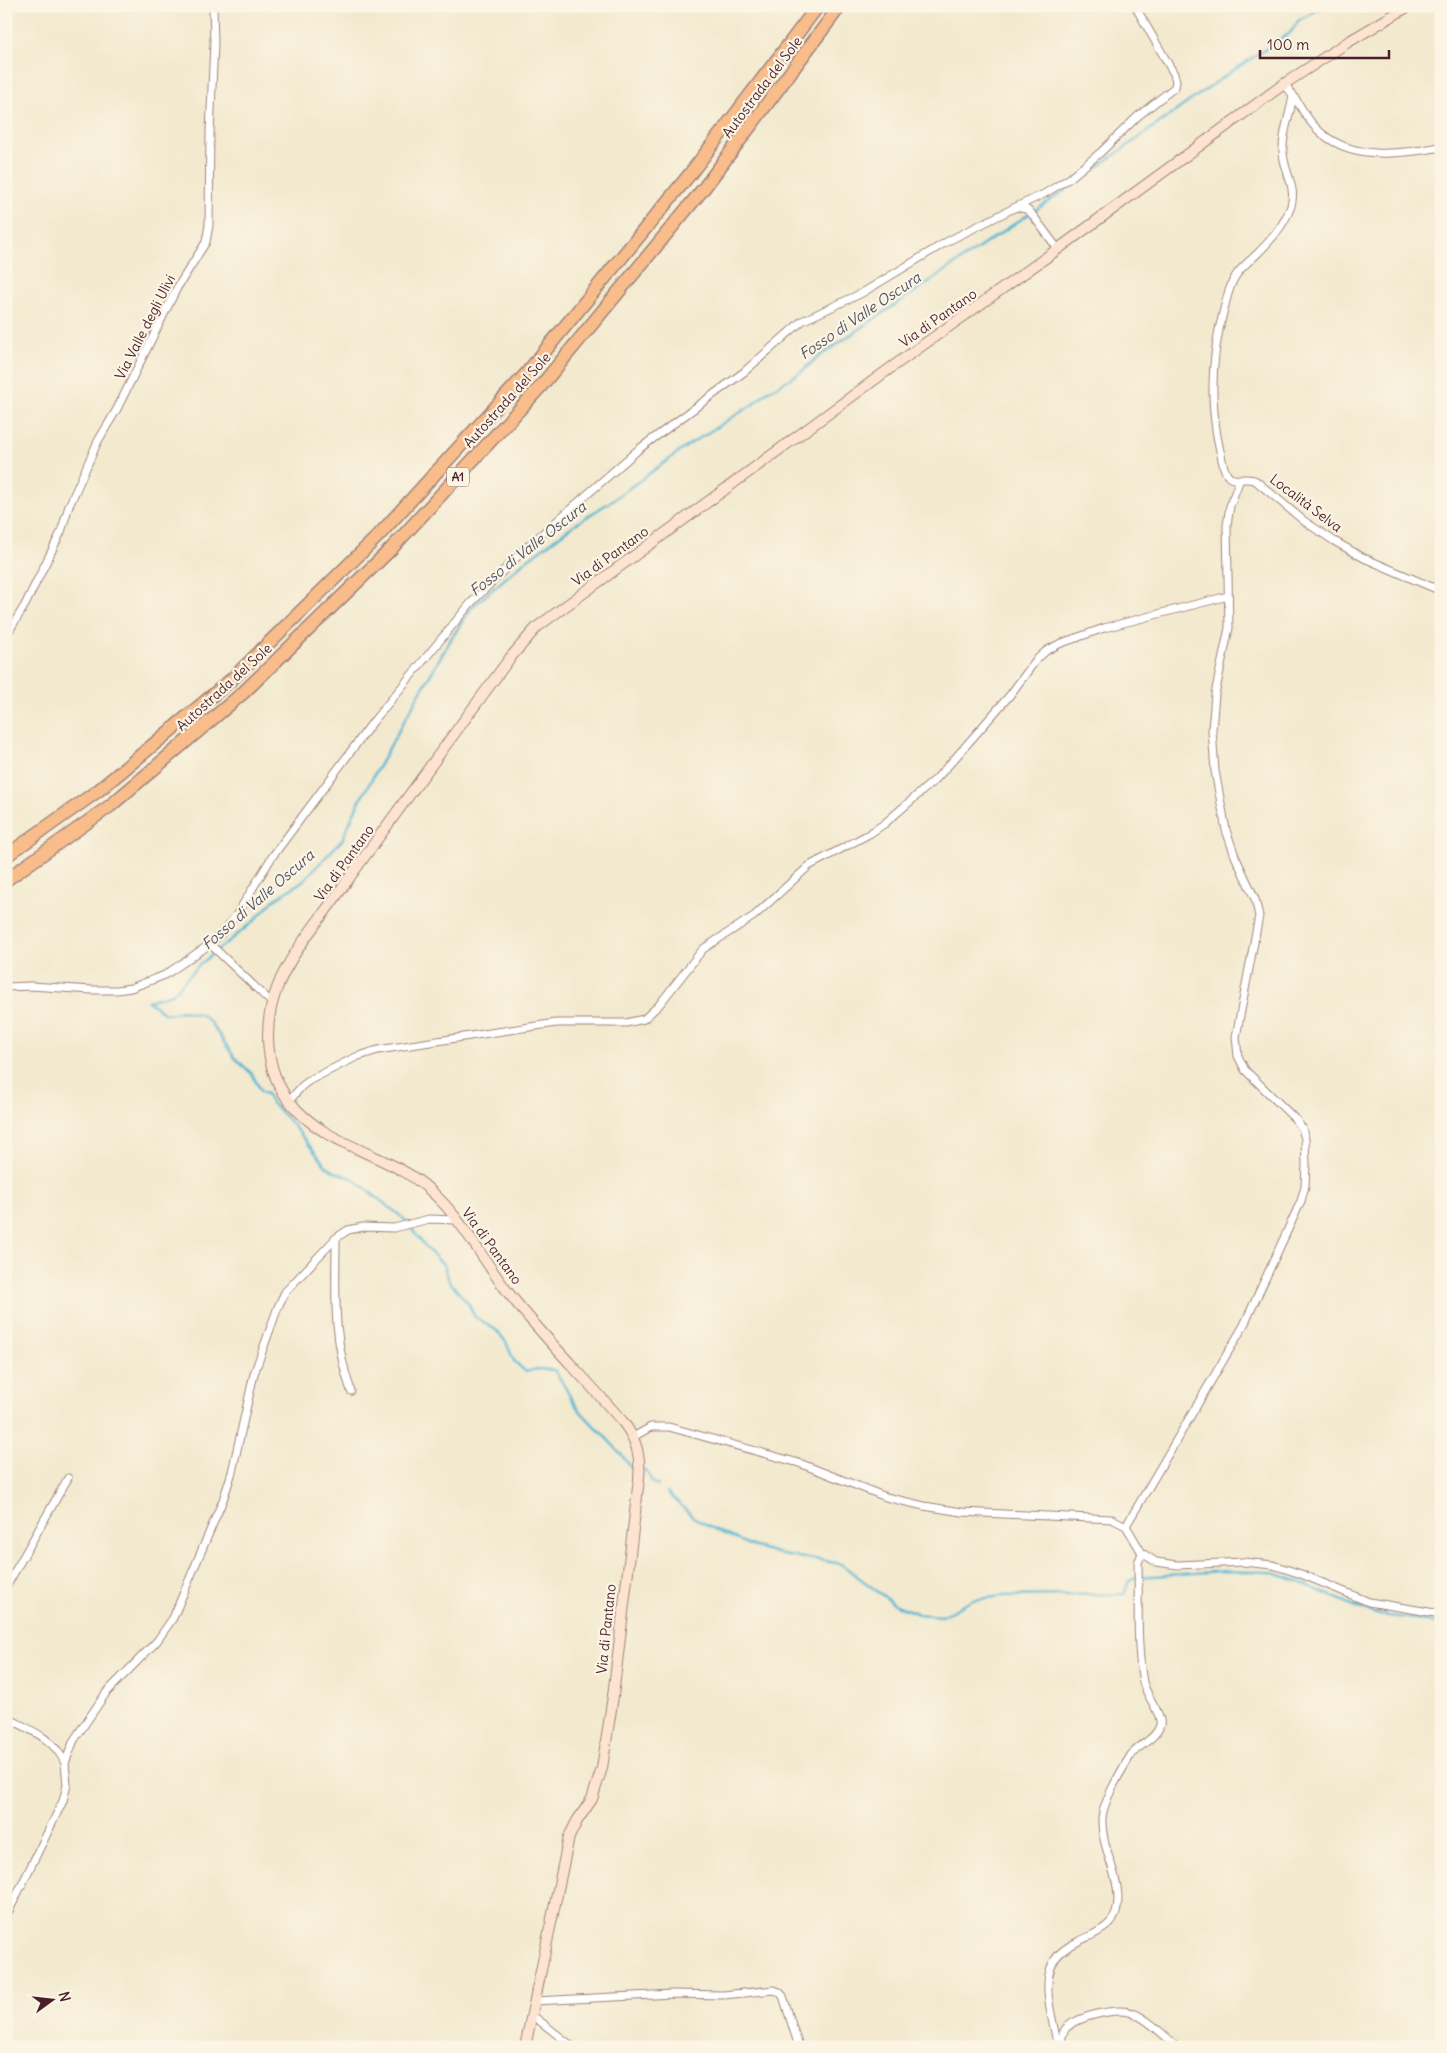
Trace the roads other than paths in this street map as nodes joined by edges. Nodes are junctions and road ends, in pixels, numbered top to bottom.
1 (214, 6) edge
2 (818, 6) edge
3 (840, 6) edge
4 (1135, 6) edge
5 (1409, 6) edge
6 (1284, 84) junction
7 (1293, 95) junction
8 (1441, 147) edge
9 (1016, 207) junction
10 (1058, 250) junction
11 (1240, 479) junction
12 (1441, 591) edge
13 (1228, 596) junction
14 (6, 636) edge
15 (6, 856) edge
16 (6, 880) edge
17 (210, 944) junction
18 (6, 987) edge
19 (272, 1003) junction
20 (289, 1101) junction
21 (457, 1220) junction
22 (336, 1238) junction
23 (350, 1391) dead end
24 (633, 1437) junction
25 (68, 1478) dead end
26 (1126, 1526) junction
27 (1142, 1553) junction
28 (6, 1587) edge
29 (1441, 1614) edge
30 (6, 1717) edge
31 (66, 1763) junction
32 (6, 1917) edge
33 (535, 2001) junction
34 (532, 2015) junction
35 (1174, 2044) dead end
36 (525, 2047) edge
37 (573, 2047) edge
38 (799, 2047) edge
39 (1059, 2047) edge

1 - 14 street, Via Valle degli Ulivi
2 - 15 highway, Autostrada del Sole / A1
3 - 16 highway, Autostrada del Sole / A1
4 - 9 street
5 - 6 street, Via di Pantano
6 - 7 street
6 - 10 street, Via di Pantano
7 - 8 street
7 - 11 street, Località Selva
9 - 10 street
9 - 17 street
10 - 19 street, Via di Pantano
11 - 12 street, Località Selva
11 - 13 street
13 - 20 street
13 - 26 street
17 - 18 street
17 - 19 street
19 - 20 street, Via di Pantano
20 - 21 street, Via di Pantano
21 - 22 street
21 - 24 street, Via di Pantano
22 - 23 street
22 - 31 street
24 - 26 street
24 - 33 street, Via di Pantano
25 - 28 street
26 - 27 street
27 - 29 street
27 - 39 street
30 - 31 street
31 - 32 street
33 - 34 street, Via di Pantano
33 - 38 street
34 - 36 street, Via di Pantano
34 - 37 street
35 - 39 street

